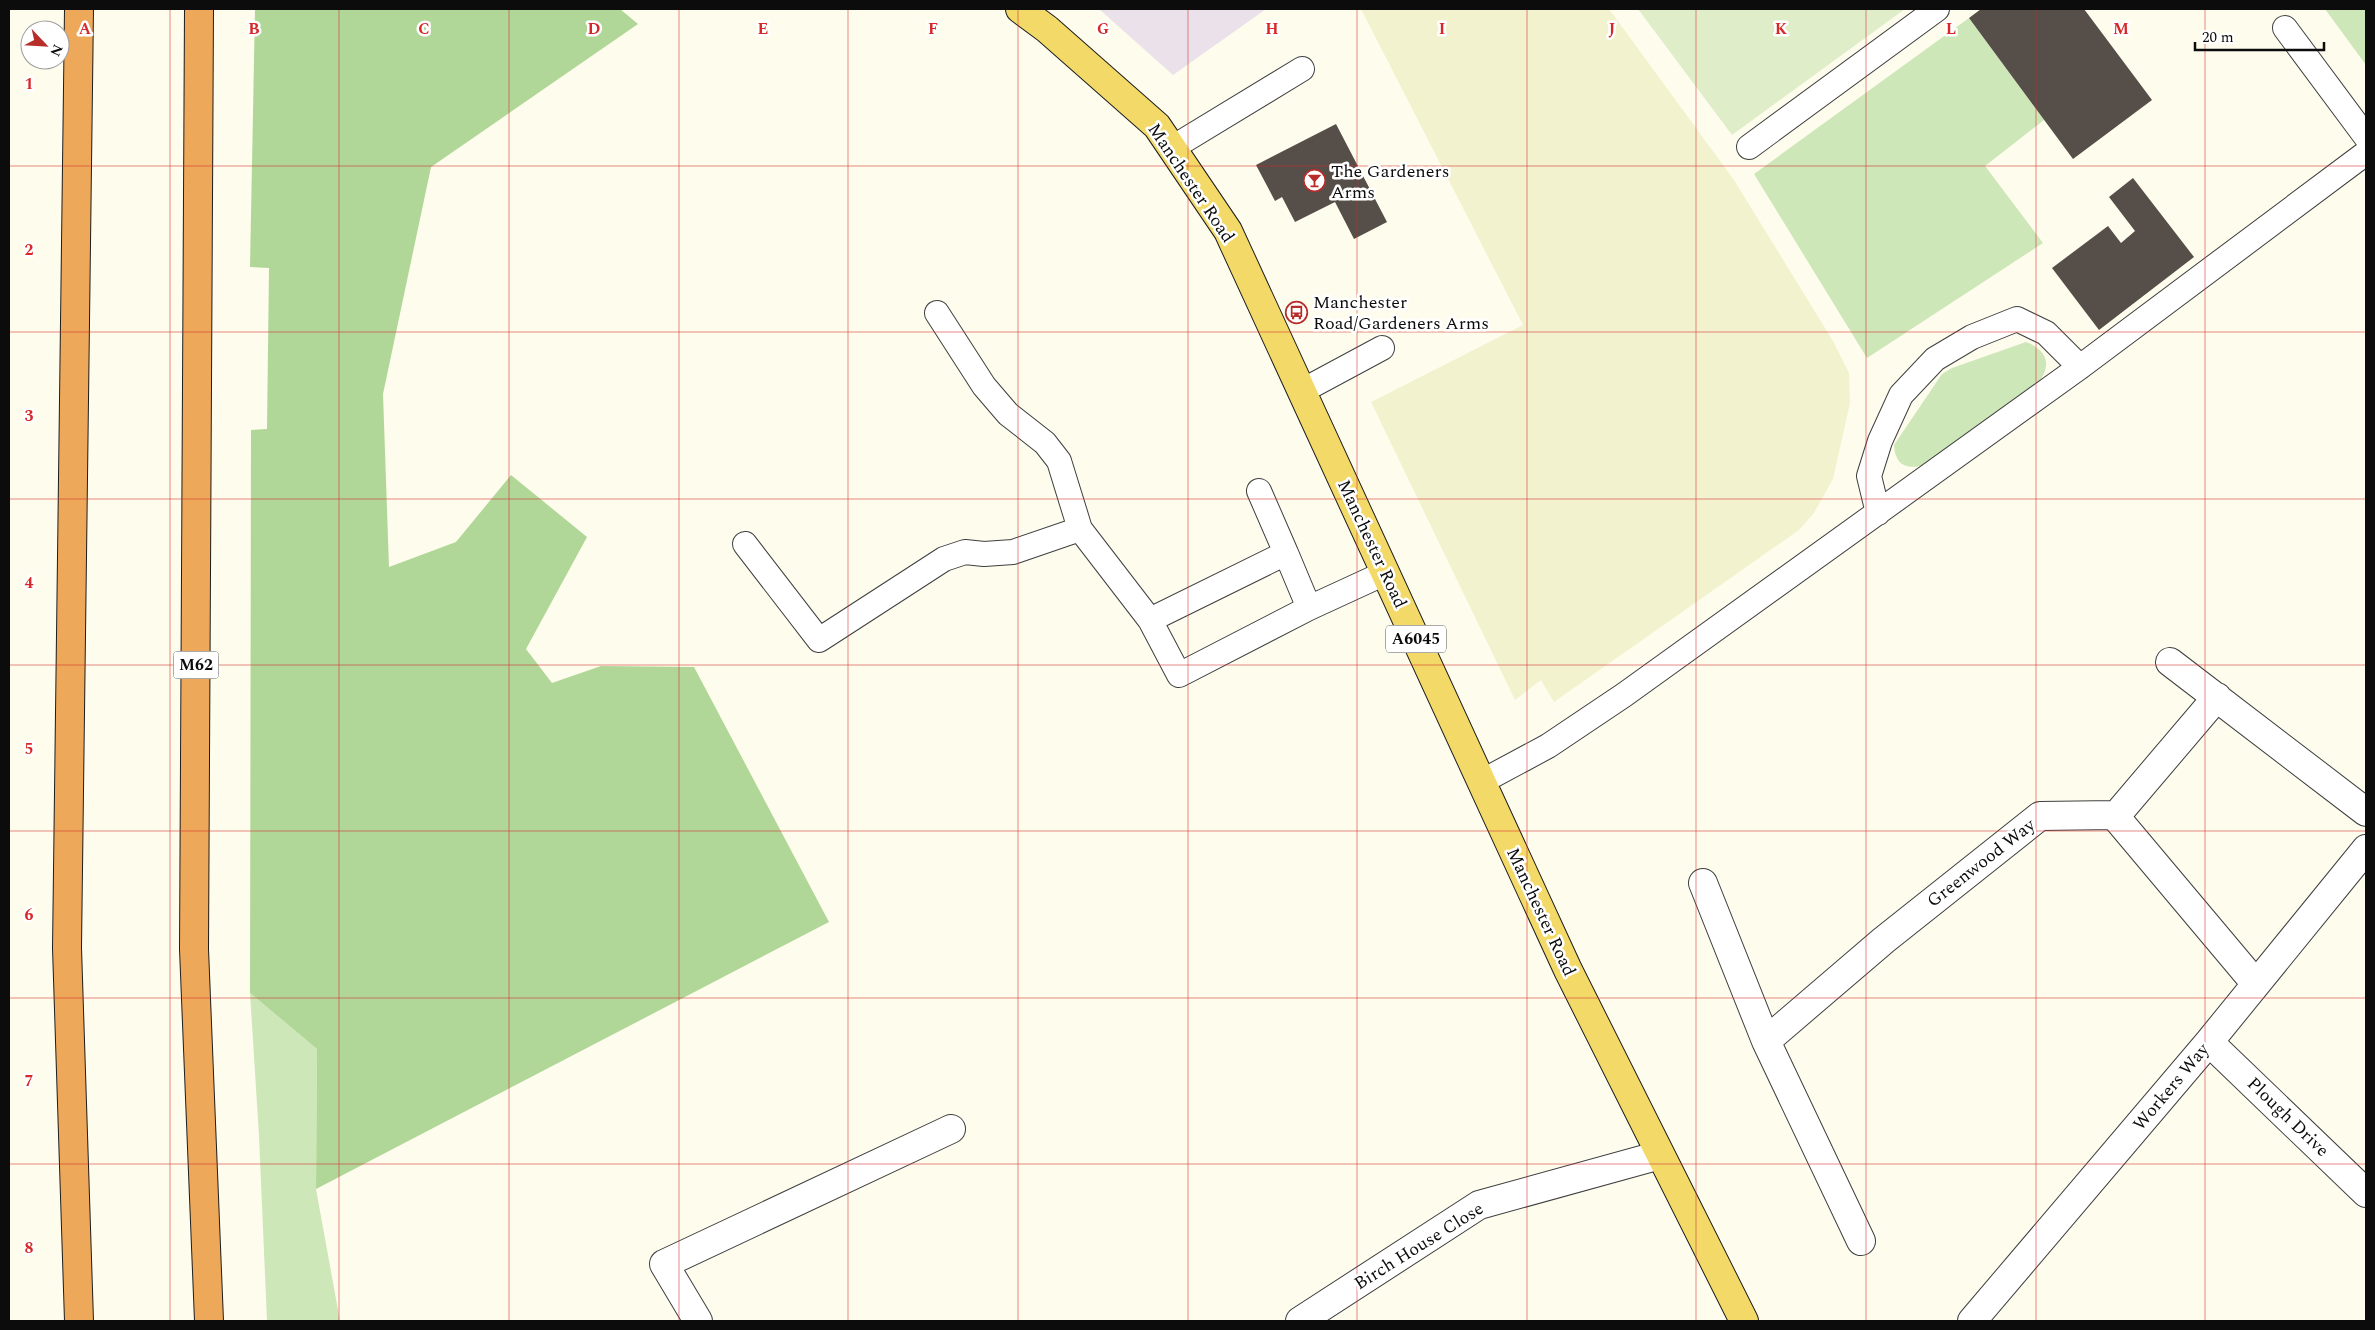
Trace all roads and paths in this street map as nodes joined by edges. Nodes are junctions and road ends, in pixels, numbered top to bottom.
1 (79, 9) edge
2 (199, 9) edge
3 (1020, 9) edge
4 (1937, 9) edge
5 (2285, 28) dead end
6 (1302, 70) dead end
7 (2366, 137) edge
8 (1749, 146) dead end
9 (1172, 148) junction
10 (2366, 153) edge
11 (937, 313) dead end
12 (1382, 348) dead end
13 (2080, 367) junction
14 (1302, 392) junction
15 (1259, 491) dead end
16 (1878, 512) junction
17 (1080, 529) junction
18 (745, 544) dead end
19 (1286, 554) junction
20 (1385, 573) junction
21 (1309, 608) junction
22 (1150, 620) junction
23 (2170, 662) dead end
24 (2216, 697) junction
25 (1481, 782) junction
26 (2366, 812) edge
27 (2116, 818) junction
28 (2366, 849) edge
29 (1703, 883) dead end
30 (2256, 984) junction
31 (1766, 1041) junction
32 (2209, 1042) junction
33 (951, 1128) dead end
34 (1660, 1155) junction
35 (2366, 1192) edge
36 (1861, 1241) dead end
37 (79, 1321) edge
38 (209, 1321) edge
39 (698, 1321) edge
40 (1300, 1321) edge
41 (1744, 1321) edge
42 (1972, 1321) edge

1 - 37 highway
2 - 38 highway, M62
3 - 9 main road, Manchester Road / A6045
4 - 8 lane
5 - 7 lane
6 - 9 lane
9 - 14 main road, Manchester Road / A6045
10 - 13 lane
11 - 17 lane
12 - 14 lane
13 - 16 lane
13 - 16 lane
14 - 20 main road, Manchester Road / A6045
15 - 19 lane
16 - 25 lane
17 - 18 lane
17 - 22 lane
19 - 21 lane
19 - 22 lane
20 - 21 lane
20 - 25 main road, Manchester Road / A6045
21 - 22 lane
23 - 24 street
24 - 26 street
24 - 27 street
25 - 34 main road, Manchester Road / A6045
27 - 30 street
27 - 31 street, Greenwood Way
28 - 30 street, Workers Way
29 - 31 street
30 - 32 street, Workers Way
31 - 36 street
32 - 35 street, Plough Drive
32 - 42 street, Workers Way
33 - 39 street
34 - 40 street, Birch House Close
34 - 41 main road, Manchester Road / A6045

